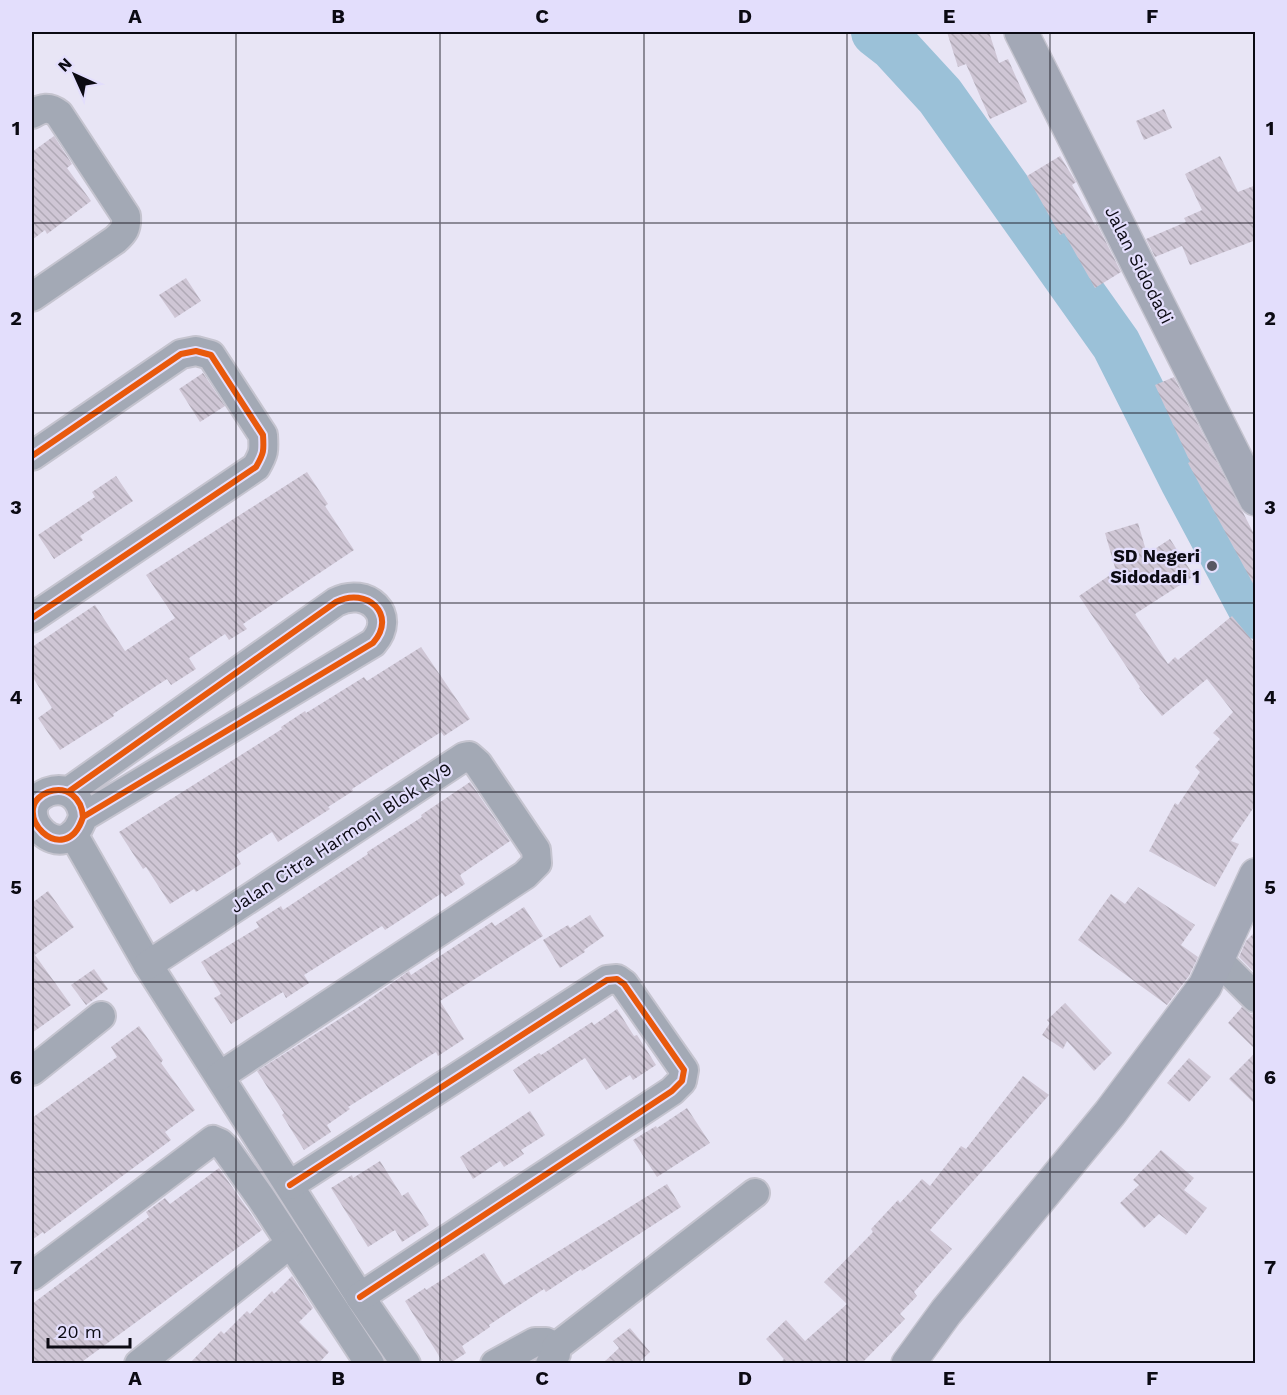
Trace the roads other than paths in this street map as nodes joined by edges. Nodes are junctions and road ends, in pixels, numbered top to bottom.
1 (1021, 32) edge
2 (32, 114) edge
3 (32, 297) edge
4 (32, 456) edge
5 (1256, 499) edge
6 (32, 618) edge
7 (42, 798) edge
8 (60, 836) edge
9 (1256, 875) edge
10 (1217, 959) junction
11 (148, 965) junction
12 (1256, 998) edge
13 (101, 1016) dead end
14 (32, 1071) edge
15 (220, 1076) junction
16 (290, 1185) junction
17 (755, 1193) dead end
18 (291, 1244) junction
19 (32, 1276) edge
20 (360, 1297) junction
21 (553, 1355) edge
22 (363, 1361) edge
23 (139, 1364) edge
24 (406, 1364) edge
25 (495, 1364) edge
26 (908, 1364) edge

1 - 5 street, Jalan Sidodadi
2 - 3 street
4 - 6 street
7 - 8 street
7 - 8 street
7 - 8 street
8 - 11 street
9 - 10 street
10 - 12 street
10 - 26 street
11 - 15 street
11 - 15 street, Jalan Citra Harmoni Blok RV9
13 - 14 street
15 - 16 street
16 - 20 street
16 - 20 street
17 - 21 street
18 - 19 street
18 - 22 street
18 - 23 street
20 - 24 street
21 - 25 street

